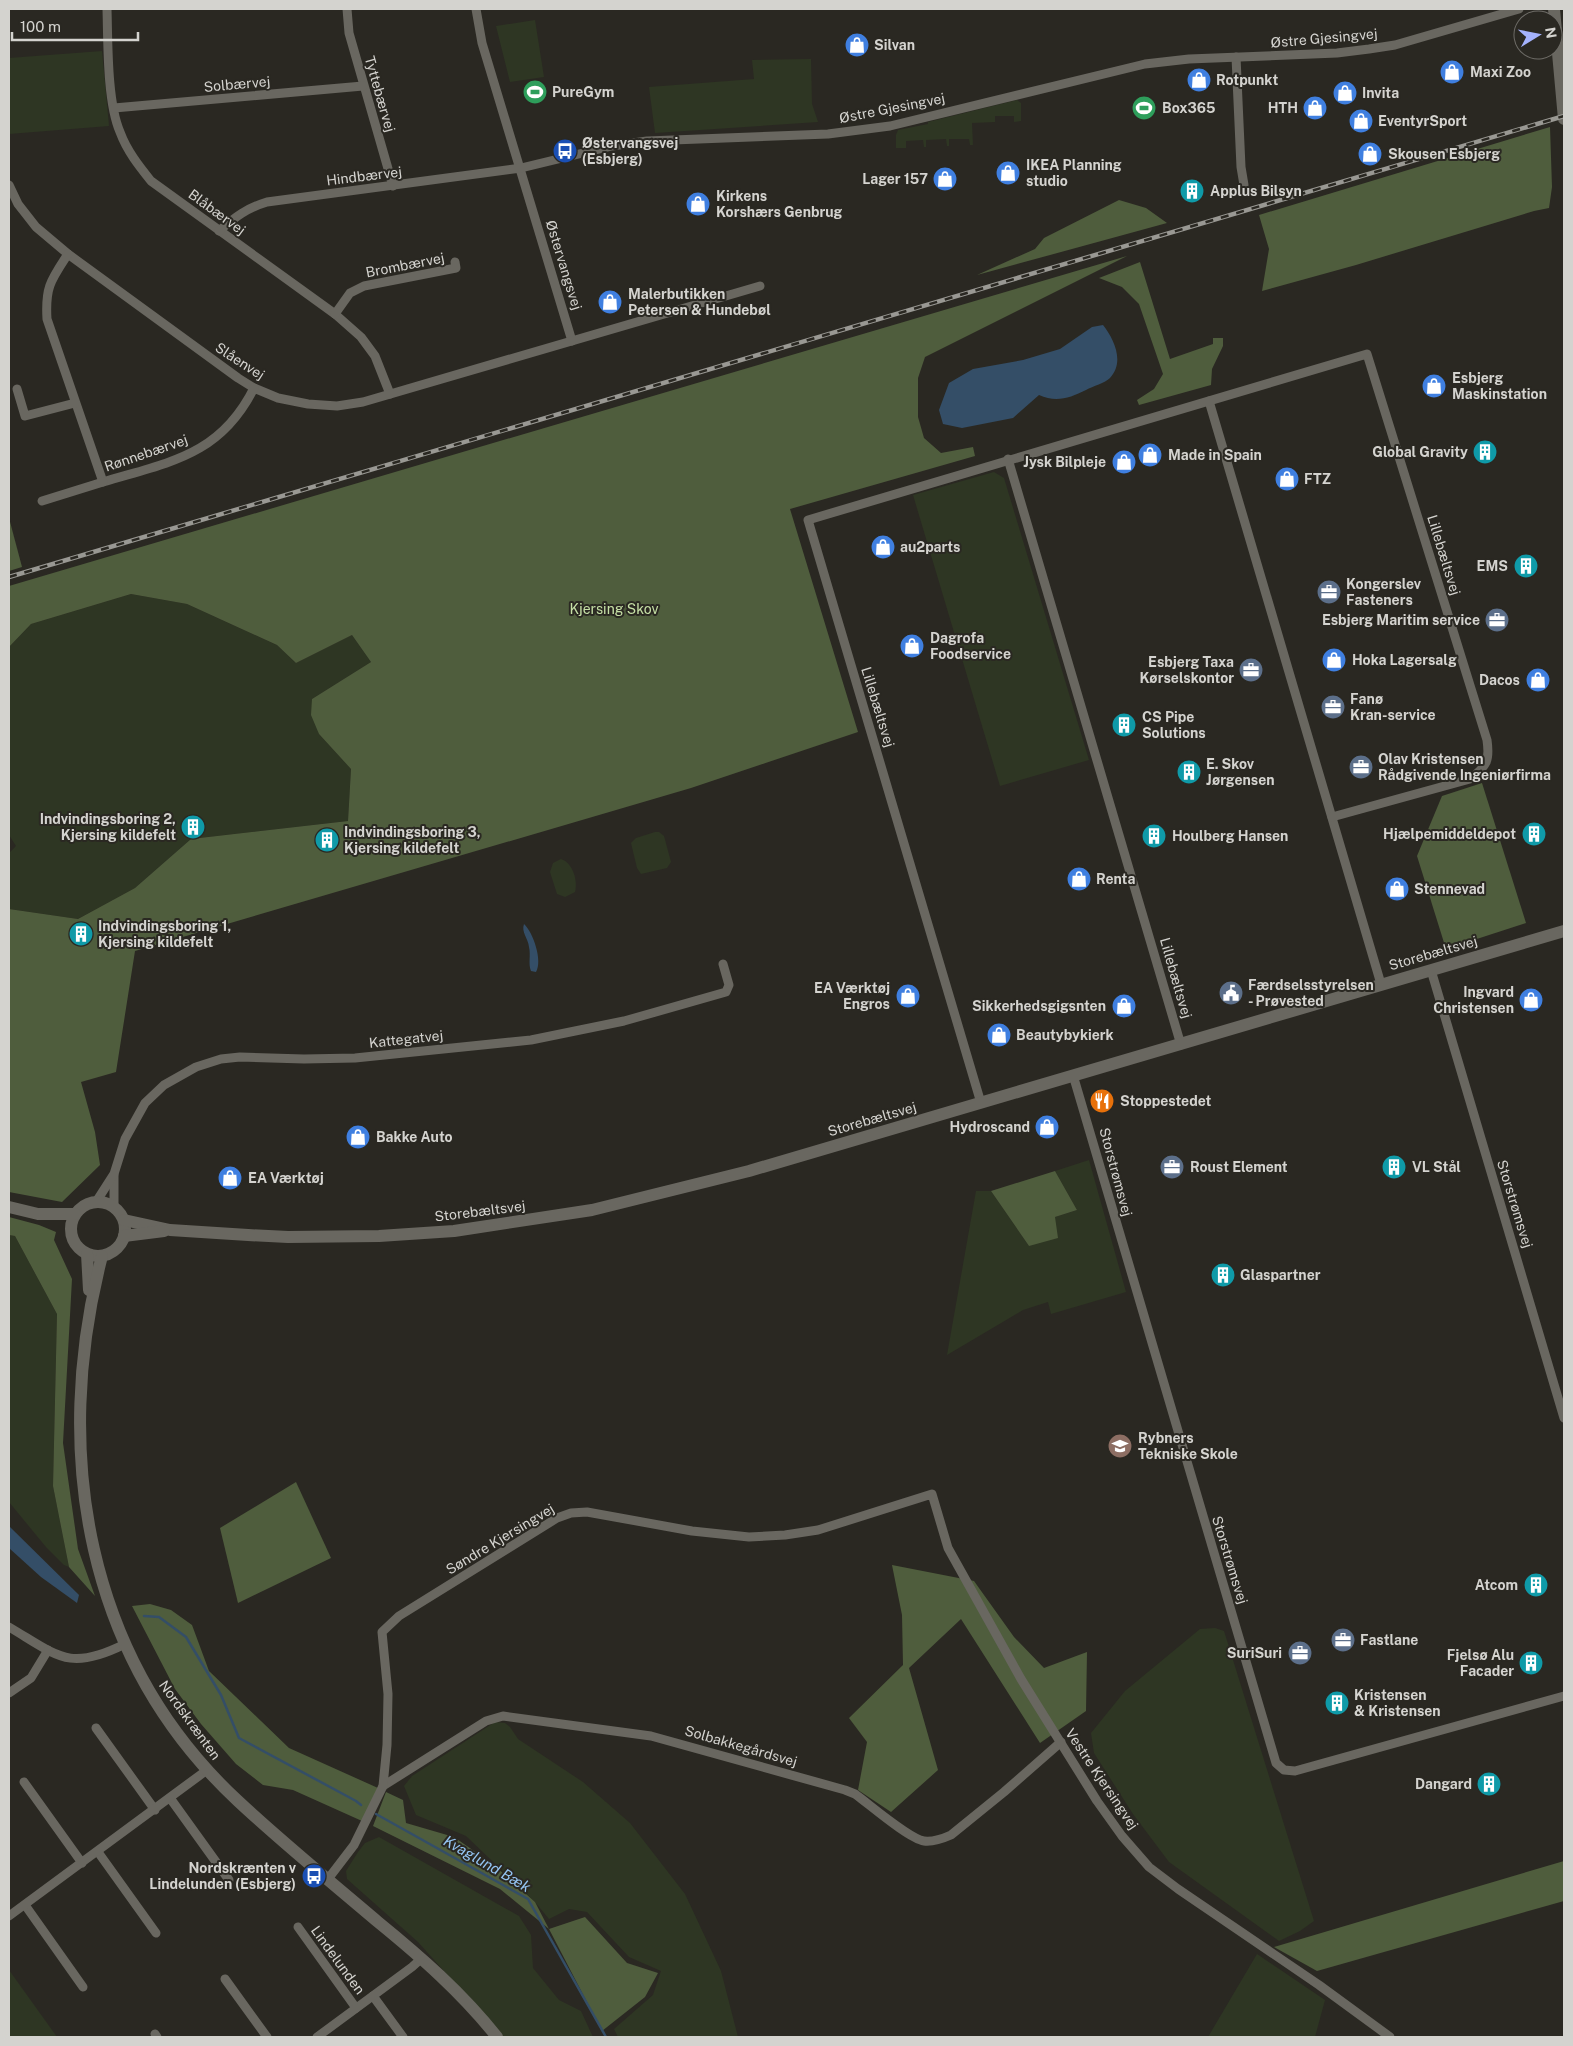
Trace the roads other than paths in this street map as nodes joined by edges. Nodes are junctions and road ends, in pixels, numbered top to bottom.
1 (106, 9) edge
2 (347, 9) edge
3 (476, 9) edge
4 (1497, 9) edge
5 (1520, 9) edge
6 (1555, 9) edge
7 (1471, 22) junction
8 (1564, 44) edge
9 (1236, 57) junction
10 (1563, 78) edge
11 (363, 86) junction
12 (114, 108) junction
13 (1564, 119) edge
14 (521, 168) junction
15 (1244, 184) dead end
16 (9, 185) edge
17 (393, 186) junction
18 (219, 231) junction
19 (68, 254) junction
20 (455, 262) dead end
21 (760, 286) dead end
22 (334, 314) junction
23 (572, 341) junction
24 (254, 388) junction
25 (17, 389) dead end
26 (390, 394) junction
27 (1209, 401) junction
28 (75, 403) junction
29 (1008, 459) junction
30 (103, 482) junction
31 (42, 501) dead end
32 (1332, 817) junction
33 (1564, 931) edge
34 (723, 964) dead end
35 (1431, 970) junction
36 (1381, 984) junction
37 (1181, 1045) junction
38 (1073, 1075) junction
39 (981, 1103) junction
40 (114, 1174) junction
41 (96, 1202) junction
42 (9, 1207) edge
43 (114, 1207) junction
44 (38, 1214) junction
45 (75, 1214) junction
46 (124, 1220) junction
47 (70, 1230) junction
48 (170, 1230) junction
49 (124, 1236) junction
50 (87, 1254) junction
51 (102, 1256) junction
52 (90, 1306) junction
53 (1564, 1418) edge
54 (932, 1494) joint
55 (9, 1627) edge
56 (125, 1644) junction
57 (48, 1650) junction
58 (9, 1693) edge
59 (1564, 1696) edge
60 (96, 1728) dead end
61 (1061, 1742) junction
62 (207, 1770) junction
63 (24, 1782) dead end
64 (383, 1786) junction
65 (170, 1798) junction
66 (155, 1810) junction
67 (98, 1852) junction
68 (82, 1863) junction
69 (328, 1879) junction
70 (229, 1880) dead end
71 (24, 1905) junction
72 (9, 1915) edge
73 (298, 1927) dead end
74 (156, 1933) dead end
75 (422, 1958) junction
76 (225, 1979) dead end
77 (83, 1986) dead end
78 (373, 1996) junction
79 (356, 2008) junction
80 (267, 2037) edge
81 (317, 2037) edge
82 (403, 2037) edge
83 (496, 2037) edge
84 (1390, 2037) edge

1 - 12 street, Blåbærvej
2 - 11 street, Tyttebærvej
3 - 14 street, Østervangsvej
4 - 7 street, Østre Gjesingvej
5 - 7 street, Østre Gjesingvej
6 - 8 street
6 - 10 street
7 - 9 street, Østre Gjesingvej
9 - 14 street, Østre Gjesingvej
9 - 15 street
10 - 13 street
11 - 12 street, Solbærvej
11 - 17 street, Tyttebærvej
12 - 18 street, Blåbærvej
14 - 17 street, Hindbærvej
14 - 23 street, Østervangsvej
16 - 19 street, Slåenvej
17 - 18 street, Hindbærvej
18 - 22 street, Blåbærvej
19 - 24 street, Slåenvej
19 - 28 street, Rønnebærvej
20 - 22 street, Brombærvej
21 - 23 street
22 - 26 street, Blåbærvej
23 - 26 street, Slåenvej
24 - 26 street, Slåenvej
24 - 30 street, Rønnebærvej
25 - 28 street
27 - 29 street, Lillebæltsvej
27 - 32 street
27 - 32 street, Lillebæltsvej
28 - 30 street, Rønnebærvej
29 - 37 street, Lillebæltsvej
29 - 39 street, Lillebæltsvej
30 - 31 street
32 - 36 street
33 - 35 street, Storebæltsvej
34 - 40 street, Kattegatvej
35 - 36 street, Storebæltsvej
35 - 53 street, Storstrømsvej
36 - 37 street, Storebæltsvej
37 - 38 street, Storebæltsvej
38 - 39 street, Storebæltsvej
38 - 59 street, Storstrømsvej
39 - 48 street, Storebæltsvej
40 - 41 street, Kattegatvej
40 - 43 street, Kattegatvej
41 - 43 street
41 - 45 street
42 - 44 street
43 - 46 street
44 - 45 street
44 - 47 street
45 - 47 street
46 - 48 street, Storebæltsvej
46 - 49 street
47 - 50 street
48 - 49 street, Storebæltsvej
49 - 51 street
50 - 51 street
50 - 52 street, Nordskrænten
51 - 52 street, Nordskrænten
52 - 56 street, Nordskrænten
54 - 61 street, Vestre Kjersingvej
54 - 64 street, Søndre Kjersingvej
55 - 57 street
56 - 57 street
56 - 62 street, Nordskrænten
57 - 58 street
60 - 66 street
61 - 64 street, Solbakkegårdsvej
61 - 84 street, Vestre Kjersingvej
62 - 65 street
62 - 69 street, Nordskrænten
63 - 68 street
64 - 69 street, Søndre Kjersingvej
65 - 66 street
65 - 70 street
66 - 67 street
67 - 68 street
67 - 74 street
68 - 71 street
69 - 75 street, Nordskrænten
71 - 72 street
71 - 77 street
73 - 79 street, Lindelunden
75 - 78 street, Lindelunden
75 - 83 street, Nordskrænten
76 - 80 street
78 - 79 street, Lindelunden
78 - 82 street, Lindelunden
79 - 81 street, Lindelunden

